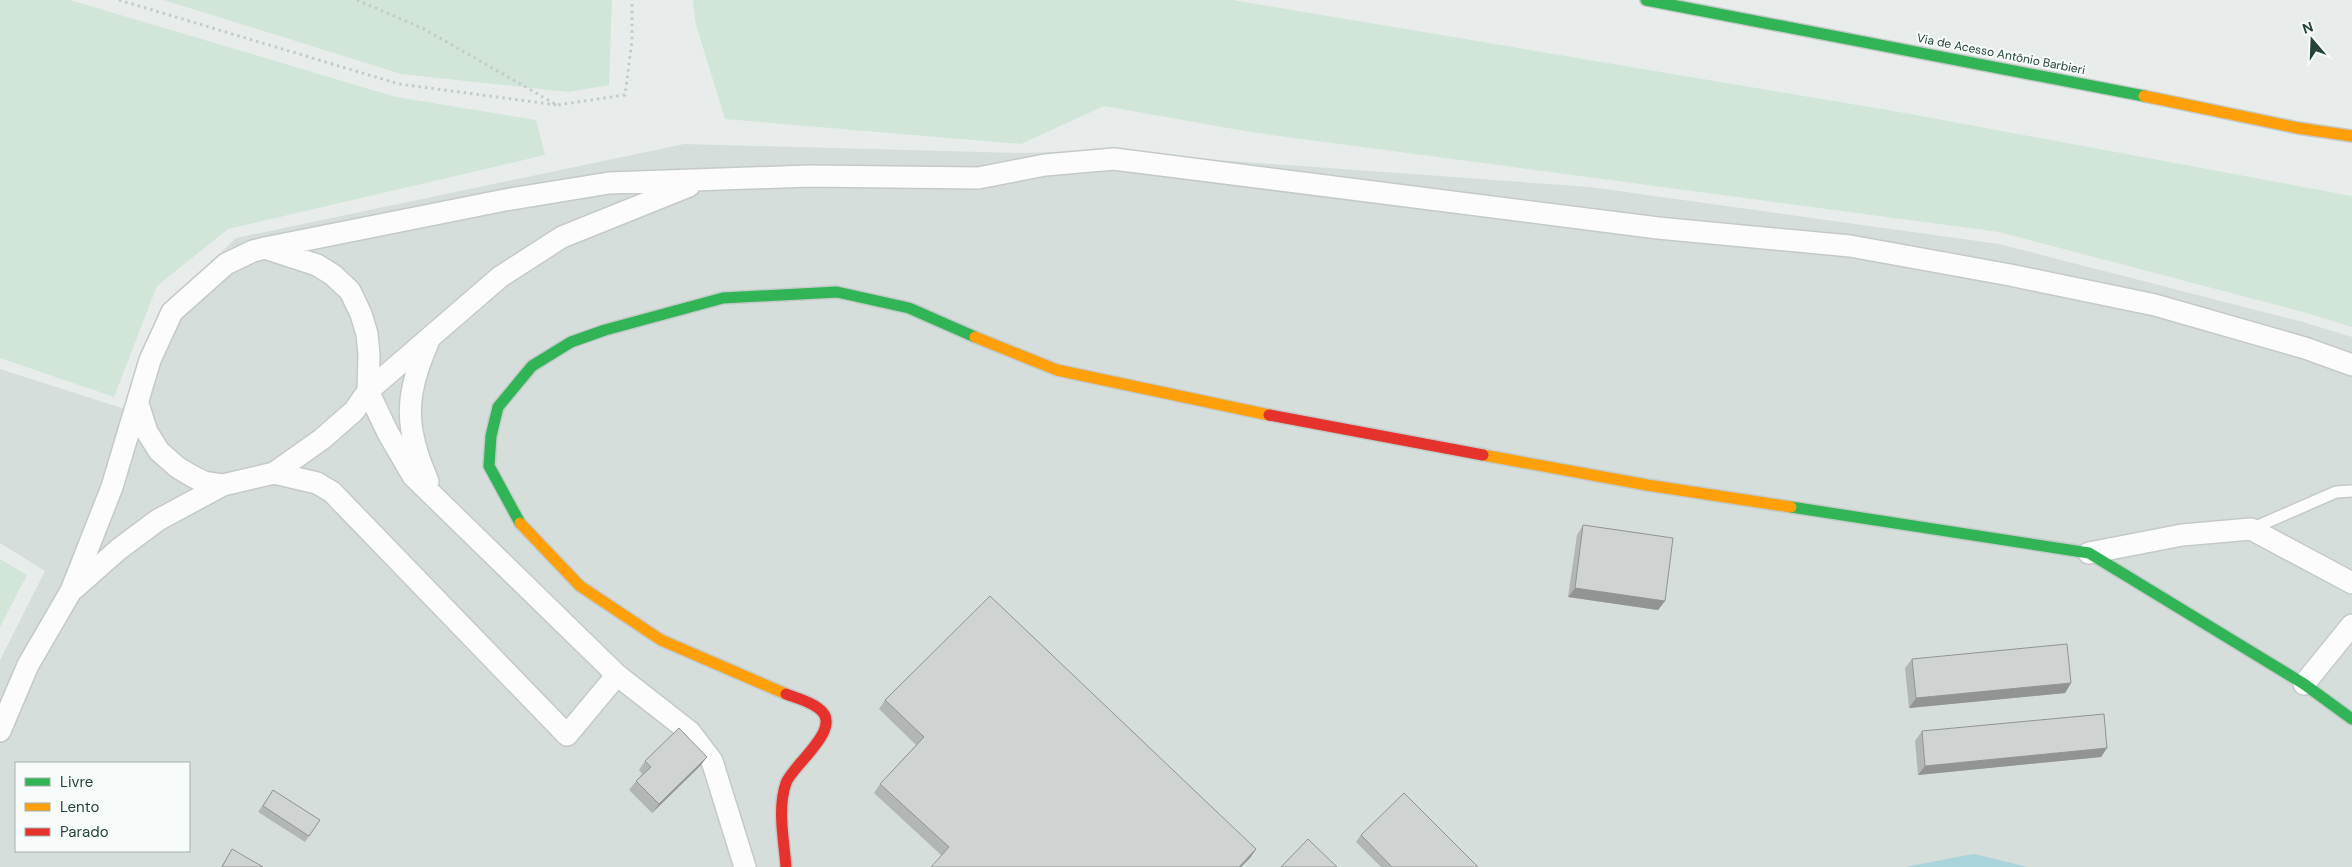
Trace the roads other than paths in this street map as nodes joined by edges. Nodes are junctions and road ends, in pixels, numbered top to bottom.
1 (1646, 0) edge
2 (2352, 136) edge
3 (705, 179) junction
4 (265, 248) junction
5 (432, 335) junction
6 (2352, 364) edge
7 (368, 391) junction
8 (138, 404) junction
9 (274, 473) junction
10 (223, 485) junction
11 (2352, 491) edge
12 (437, 499) junction
13 (2251, 529) junction
14 (2089, 554) junction
15 (2352, 583) edge
16 (71, 591) junction
17 (2352, 625) edge
18 (617, 674) junction
19 (2304, 684) junction
20 (2352, 719) edge
21 (0, 731) edge
22 (745, 867) edge
23 (786, 867) edge

1 - 2 street, Via de Acesso Antônio Barbieri
3 - 4 street
3 - 5 street
3 - 6 street
4 - 7 street
4 - 8 street
5 - 7 street
5 - 12 street
7 - 9 street
7 - 12 street
8 - 10 street
8 - 16 street
9 - 10 street
9 - 18 street
10 - 16 street
11 - 13 lane
12 - 18 street
13 - 14 street
13 - 15 street
14 - 19 street
14 - 23 street
16 - 21 street
17 - 19 street
18 - 22 street
19 - 20 street

